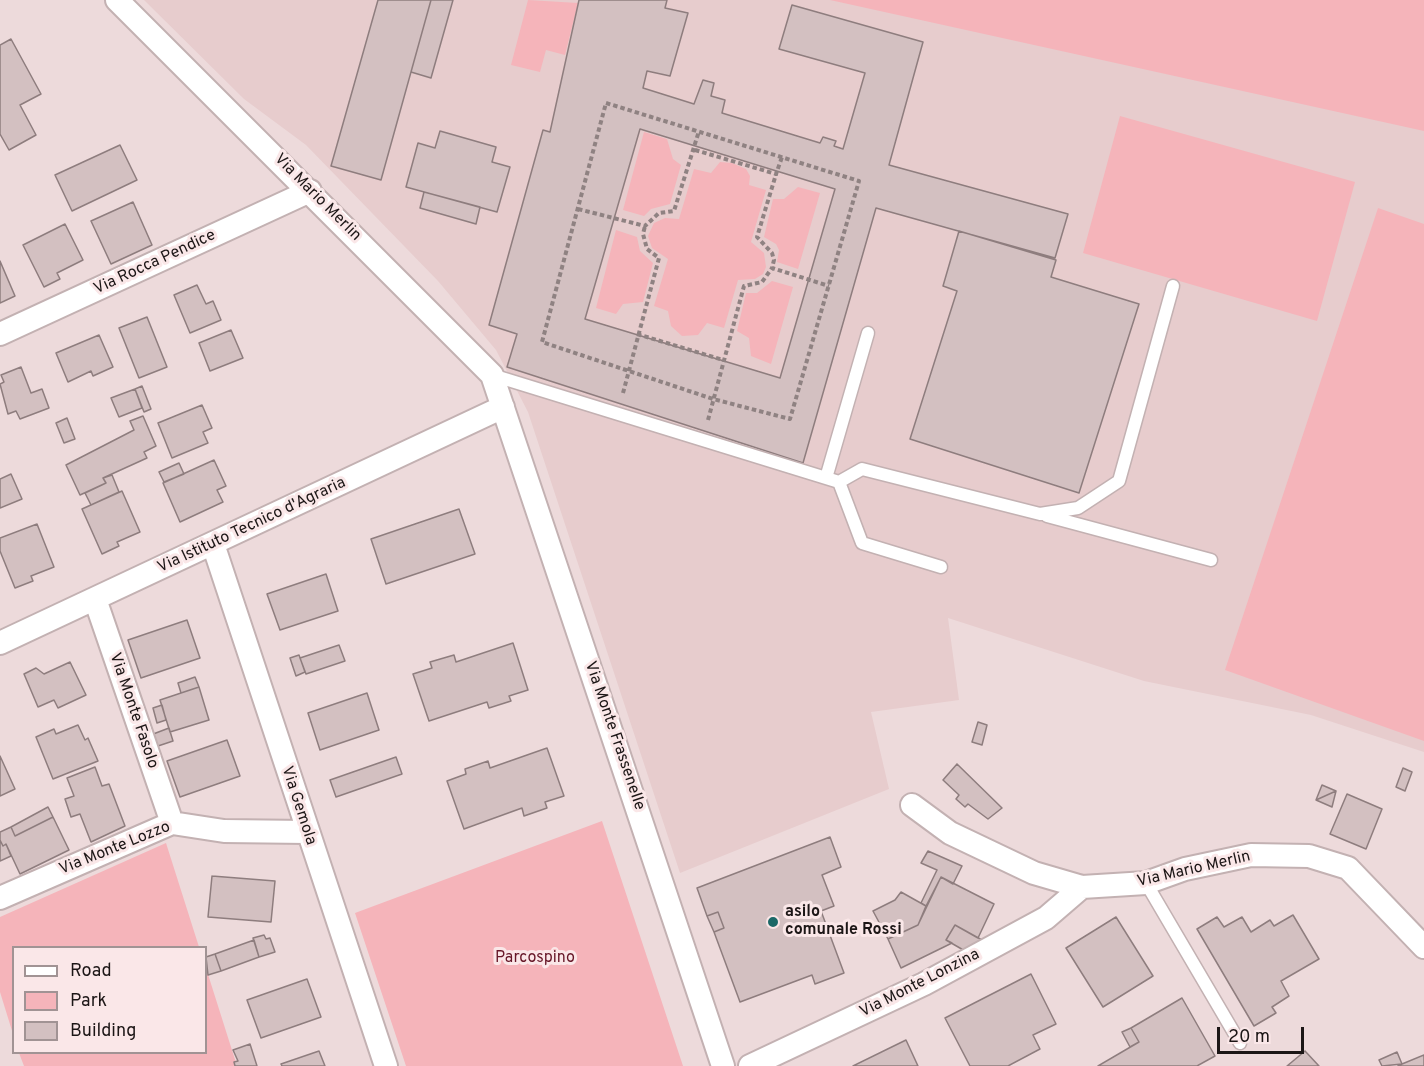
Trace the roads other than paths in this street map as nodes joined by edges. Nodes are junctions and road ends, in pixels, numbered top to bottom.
1 (117, 0) edge
2 (310, 191) junction
3 (1173, 286) dead end
4 (868, 333) dead end
5 (0, 334) edge
6 (492, 375) junction
7 (503, 407) junction
8 (826, 478) junction
9 (839, 482) junction
10 (1040, 514) junction
11 (213, 544) junction
12 (1211, 560) dead end
13 (941, 567) dead end
14 (95, 599) junction
15 (0, 643) edge
16 (912, 805) dead end
17 (172, 823) junction
18 (307, 832) junction
19 (1146, 883) junction
20 (1082, 887) junction
21 (0, 898) edge
22 (1424, 947) edge
23 (1240, 1042) dead end
24 (386, 1066) edge
25 (723, 1066) edge
26 (750, 1066) edge

1 - 2 street, Via Mario Merlin
2 - 5 street, Via Rocca Pendice
2 - 6 street, Via Mario Merlin
3 - 10 lane
4 - 8 lane
6 - 7 street, Via Mario Merlin
6 - 8 lane
7 - 11 street, Via Istituto Tecnico d'Agraria
7 - 25 street, Via Monte Frassenelle
8 - 9 lane
9 - 10 lane
9 - 13 lane
10 - 12 lane
11 - 14 street, Via Istituto Tecnico d'Agraria
11 - 18 street, Via Gemola
14 - 15 street, Via Istituto Tecnico d'Agraria
14 - 17 street, Via Monte Fasolo
16 - 20 street, Via Mario Merlin
17 - 18 street, Via Monte Lozzo
17 - 21 street, Via Monte Lozzo
18 - 24 street, Via Gemola
19 - 20 street, Via Mario Merlin
19 - 22 street, Via Mario Merlin
19 - 23 lane
20 - 26 street, Via Monte Lonzina

